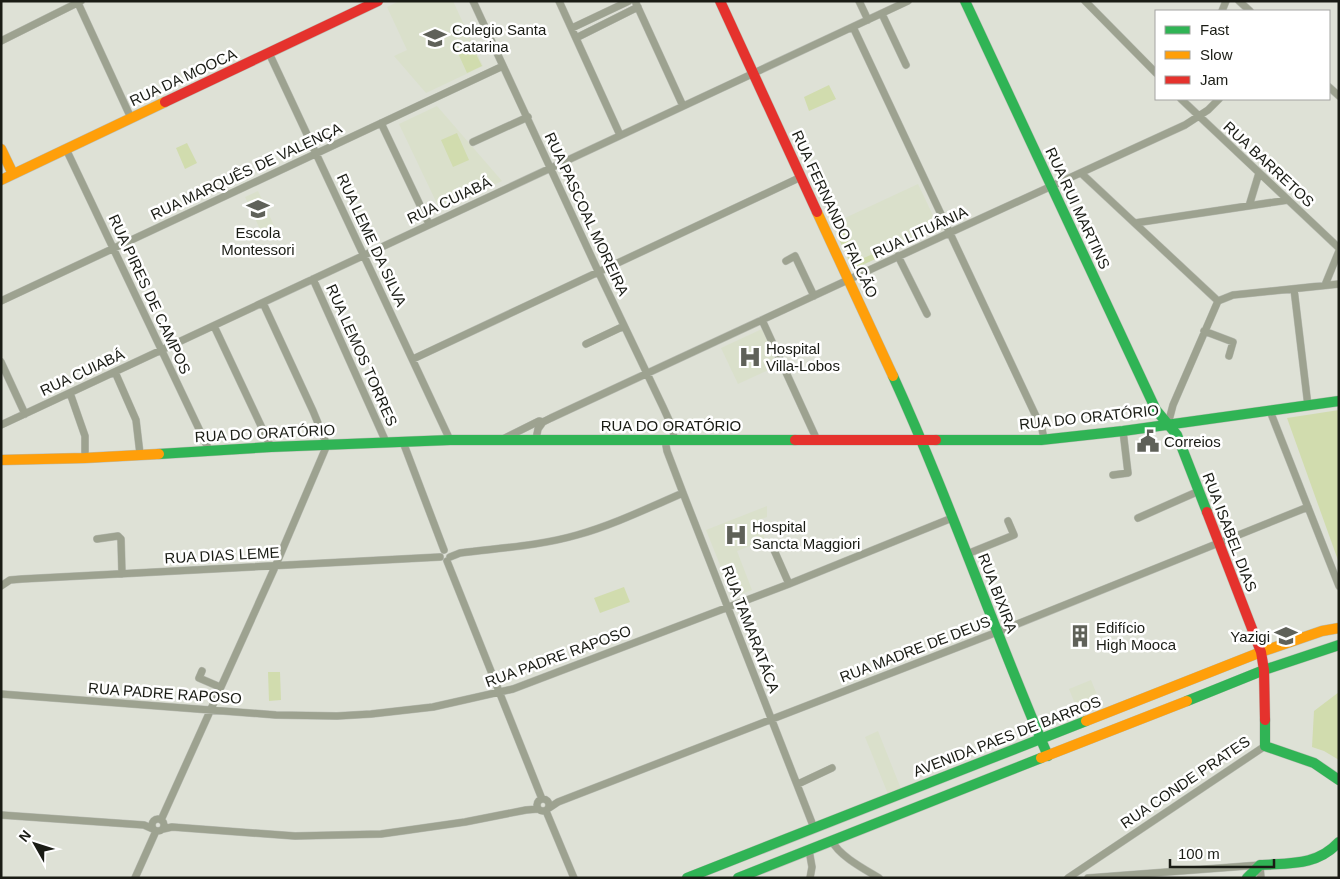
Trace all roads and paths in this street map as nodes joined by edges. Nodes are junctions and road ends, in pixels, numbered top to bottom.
1 (378, 1) edge
2 (473, 1) edge
3 (559, 1) edge
4 (630, 1) edge
5 (720, 1) edge
6 (859, 1) edge
7 (908, 1) edge
8 (965, 1) edge
9 (1085, 1) edge
10 (1239, 1) edge
11 (80, 2) edge
12 (637, 4) edge
13 (362, 5) edge
14 (1249, 10) edge
15 (882, 14) junction
16 (601, 15) junction
17 (868, 20) junction
18 (606, 23) junction
19 (854, 27) junction
20 (572, 28) junction
21 (576, 38) junction
22 (1, 42) edge
23 (269, 53) junction
24 (906, 65) dead end
25 (503, 66) junction
26 (1155, 72) edge
27 (753, 74) junction
28 (1182, 100) edge
29 (1218, 100) edge
30 (683, 106) junction
31 (528, 117) junction
32 (1199, 117) junction
33 (131, 118) junction
34 (381, 123) junction
35 (620, 135) junction
36 (473, 142) dead end
37 (1, 149) edge
38 (66, 149) junction
39 (316, 153) junction
40 (550, 168) junction
41 (1081, 173) junction
42 (1260, 173) junction
43 (13, 174) junction
44 (802, 177) junction
45 (1, 180) edge
46 (1052, 187) junction
47 (1288, 200) junction
48 (1249, 206) junction
49 (1135, 222) junction
50 (429, 224) junction
51 (949, 233) junction
52 (114, 249) junction
53 (1339, 250) edge
54 (364, 255) junction
55 (898, 256) junction
56 (786, 261) dead end
57 (598, 271) junction
58 (313, 279) junction
59 (849, 280) junction
60 (1339, 284) edge
61 (1325, 285) junction
62 (1294, 289) junction
63 (814, 296) junction
64 (1218, 301) junction
65 (1, 302) edge
66 (263, 302) junction
67 (926, 314) dead end
68 (762, 320) junction
69 (214, 326) junction
70 (624, 326) junction
71 (1204, 331) junction
72 (586, 344) dead end
73 (161, 350) junction
74 (1229, 356) dead end
75 (413, 359) junction
76 (1, 362) edge
77 (115, 372) junction
78 (647, 374) junction
79 (70, 393) junction
80 (1339, 402) edge
81 (1308, 406) junction
82 (1270, 411) junction
83 (25, 414) junction
84 (543, 422) junction
85 (1168, 424) junction
86 (1, 425) edge
87 (532, 425) junction
88 (1123, 431) junction
89 (503, 439) junction
90 (1044, 439) junction
91 (450, 440) junction
92 (531, 440) junction
93 (670, 440) junction
94 (817, 440) junction
95 (922, 440) junction
96 (386, 442) junction
97 (403, 442) junction
98 (327, 445) junction
99 (271, 447) junction
100 (209, 450) junction
101 (140, 454) junction
102 (85, 458) junction
103 (1, 460) edge
104 (1113, 475) dead end
105 (1199, 491) junction
106 (683, 493) junction
107 (1308, 507) junction
108 (952, 518) junction
109 (1138, 518) dead end
110 (1008, 521) dead end
111 (97, 539) dead end
112 (1219, 543) junction
113 (774, 550) dead end
114 (967, 554) junction
115 (447, 555) junction
116 (275, 567) junction
117 (122, 574) junction
118 (3, 584) edge
119 (789, 584) junction
120 (1339, 586) edge
121 (728, 607) junction
122 (1339, 628) edge
123 (997, 632) junction
124 (1339, 645) edge
125 (1261, 652) junction
126 (1264, 670) junction
127 (202, 671) dead end
128 (220, 687) junction
129 (500, 693) junction
130 (1, 694) edge
131 (210, 710) junction
132 (772, 719) junction
133 (1040, 739) junction
134 (1265, 746) junction
135 (1048, 756) junction
136 (832, 768) dead end
137 (1339, 780) edge
138 (798, 784) junction
139 (558, 802) junction
140 (541, 803) junction
141 (548, 809) junction
142 (1, 816) edge
143 (158, 826) junction
144 (814, 828) junction
145 (832, 841) junction
146 (1339, 842) edge
147 (809, 850) junction
148 (1260, 865) junction
149 (1234, 867) junction
150 (762, 868) junction
151 (135, 878) edge
152 (574, 878) edge
153 (687, 878) edge
154 (738, 878) edge
155 (810, 878) edge
156 (880, 878) edge
157 (1068, 878) edge
158 (1088, 878) edge
159 (1243, 878) edge
160 (1247, 878) edge
161 (1261, 878) edge

1 - 13 main road, RUA DA MOOCA
2 - 25 street, RUA PASCOAL MOREIRA
3 - 20 street
4 - 16 street
5 - 27 main road, RUA FERNANDO FALCÃO
6 - 17 street
7 - 15 street, RUA CUIABÁ
8 - 46 main road, RUA RUI MARTINS
9 - 26 street
10 - 14 street
11 - 22 street
11 - 33 street
12 - 18 street
12 - 30 street
13 - 23 main road, RUA DA MOOCA
15 - 17 street, RUA CUIABÁ
15 - 24 street
16 - 18 street
16 - 20 street
17 - 19 street, RUA CUIABÁ
18 - 21 street
19 - 27 street, RUA CUIABÁ
19 - 51 street
20 - 21 street
21 - 35 street
23 - 33 main road, RUA DA MOOCA
23 - 39 street, RUA LEME DA SILVA
25 - 31 street, RUA PASCOAL MOREIRA
25 - 34 street, RUA MARQUÊS DE VALENÇA
27 - 30 street, RUA CUIABÁ
27 - 44 main road, RUA FERNANDO FALCÃO
28 - 32 street, RUA BARRETOS
29 - 32 street, RUA LITUÂNIA
30 - 35 street, RUA CUIABÁ
31 - 36 street
31 - 40 street, RUA PASCOAL MOREIRA
32 - 41 street, RUA LITUÂNIA
32 - 42 street, RUA BARRETOS
33 - 38 main road, RUA DA MOOCA
34 - 39 street, RUA MARQUÊS DE VALENÇA
34 - 50 street
35 - 40 street, RUA CUIABÁ
37 - 43 main road
38 - 43 main road, RUA DA MOOCA
38 - 52 street, RUA PIRES DE CAMPOS
39 - 52 street, RUA MARQUÊS DE VALENÇA
39 - 54 street, RUA LEME DA SILVA
40 - 50 street, RUA CUIABÁ
40 - 57 street, RUA PASCOAL MOREIRA
41 - 46 street, RUA LITUÂNIA
41 - 49 street
42 - 47 street, RUA BARRETOS
42 - 48 street
43 - 45 main road, RUA DA MOOCA
44 - 57 street
44 - 59 main road, RUA FERNANDO FALCÃO
46 - 51 street, RUA LITUÂNIA
46 - 85 main road, RUA RUI MARTINS
47 - 48 street
47 - 53 street, RUA BARRETOS
48 - 49 street
49 - 64 street
50 - 54 street, RUA CUIABÁ
51 - 55 street, RUA LITUÂNIA
51 - 90 street
52 - 65 street, RUA MARQUÊS DE VALENÇA
52 - 73 street, RUA PIRES DE CAMPOS
53 - 61 street
54 - 58 street, RUA CUIABÁ
54 - 75 street, RUA LEME DA SILVA
55 - 59 street, RUA LITUÂNIA
55 - 67 street
56 - 63 street
57 - 70 street, RUA PASCOAL MOREIRA
57 - 75 street
58 - 66 street, RUA CUIABÁ
58 - 96 street, RUA LEMOS TORRES
59 - 63 street, RUA LITUÂNIA
59 - 95 main road, RUA FERNANDO FALCÃO
60 - 61 street
61 - 62 street
62 - 64 street
62 - 81 street
63 - 68 street, RUA LITUÂNIA
64 - 71 street
66 - 69 street, RUA CUIABÁ
66 - 98 street
68 - 78 street, RUA LITUÂNIA
68 - 94 street
69 - 73 street, RUA CUIABÁ
69 - 99 street
70 - 72 street
70 - 78 street, RUA PASCOAL MOREIRA
71 - 74 street
71 - 85 street
73 - 77 street, RUA CUIABÁ
73 - 100 street, RUA PIRES DE CAMPOS
75 - 91 street, RUA LEME DA SILVA
76 - 83 street
77 - 79 street, RUA CUIABÁ
77 - 101 street
78 - 84 street, RUA LITUÂNIA
78 - 93 street, RUA PASCOAL MOREIRA
79 - 83 street, RUA CUIABÁ
79 - 102 street
80 - 81 main road, RUA DO ORATÓRIO
81 - 82 main road, RUA DO ORATÓRIO
82 - 85 main road, RUA DO ORATÓRIO
82 - 107 street
83 - 86 street, RUA CUIABÁ
84 - 87 street, RUA LITUÂNIA
84 - 92 street
85 - 88 main road, RUA DO ORATÓRIO
85 - 105 main road, RUA ISABEL DIAS
87 - 89 street, RUA LITUÂNIA
87 - 92 street
88 - 90 main road, RUA DO ORATÓRIO
88 - 104 street
89 - 91 main road, RUA DO ORATÓRIO
89 - 92 main road, RUA DO ORATÓRIO
90 - 95 main road, RUA DO ORATÓRIO
91 - 97 main road, RUA DO ORATÓRIO
92 - 93 main road, RUA DO ORATÓRIO
93 - 94 main road, RUA DO ORATÓRIO
93 - 106 street, RUA TAMARATÁCA
94 - 95 main road, RUA DO ORATÓRIO
95 - 108 main road, RUA BIXIRA
96 - 97 main road, RUA DO ORATÓRIO
96 - 98 main road, RUA DO ORATÓRIO
97 - 115 street
98 - 99 main road, RUA DO ORATÓRIO
98 - 116 street
99 - 100 main road, RUA DO ORATÓRIO
100 - 101 main road, RUA DO ORATÓRIO
101 - 102 main road, RUA DO ORATÓRIO
102 - 103 main road, RUA DO ORATÓRIO
105 - 109 street
105 - 112 main road, RUA ISABEL DIAS
106 - 115 street
106 - 121 street, RUA TAMARATÁCA
107 - 112 street, RUA MADRE DE DEUS
107 - 120 street
108 - 114 main road, RUA BIXIRA
108 - 119 street, RUA PADRE RAPOSO
110 - 114 street
111 - 117 street
112 - 123 street, RUA MADRE DE DEUS
112 - 125 main road, RUA ISABEL DIAS
113 - 119 street
114 - 123 main road, RUA BIXIRA
115 - 116 street, RUA DIAS LEME
115 - 129 street
116 - 117 street, RUA DIAS LEME
116 - 128 street
117 - 118 street, RUA DIAS LEME
119 - 121 street, RUA PADRE RAPOSO
121 - 129 street, RUA PADRE RAPOSO
121 - 132 street, RUA TAMARATÁCA
122 - 125 main road, AVENIDA PAES DE BARROS
123 - 132 street, RUA MADRE DE DEUS
123 - 133 main road, RUA BIXIRA
124 - 126 main road
125 - 126 main road, RUA CONDE PRATES
125 - 133 main road, AVENIDA PAES DE BARROS
126 - 134 main road, RUA CONDE PRATES
126 - 135 main road
127 - 128 street
128 - 131 street
129 - 131 street, RUA PADRE RAPOSO
129 - 140 street
130 - 131 street, RUA PADRE RAPOSO
131 - 143 street
132 - 138 street, RUA TAMARATÁCA
132 - 139 street, RUA MADRE DE DEUS
133 - 135 main road, RUA BIXIRA
133 - 144 main road, AVENIDA PAES DE BARROS
134 - 137 main road
134 - 157 street, RUA CONDE PRATES
135 - 145 main road
136 - 138 street
138 - 144 street, RUA TAMARATÁCA
139 - 140 street
139 - 141 street, RUA MADRE DE DEUS
140 - 141 street
140 - 141 street
140 - 143 street
141 - 152 street
142 - 143 street
143 - 151 street
144 - 150 main road
144 - 153 main road, AVENIDA PAES DE BARROS
145 - 147 main road
145 - 156 street
146 - 148 main road
147 - 150 main road
147 - 155 street
148 - 149 street
148 - 160 main road
148 - 161 street
149 - 158 street
149 - 159 street
150 - 154 main road

